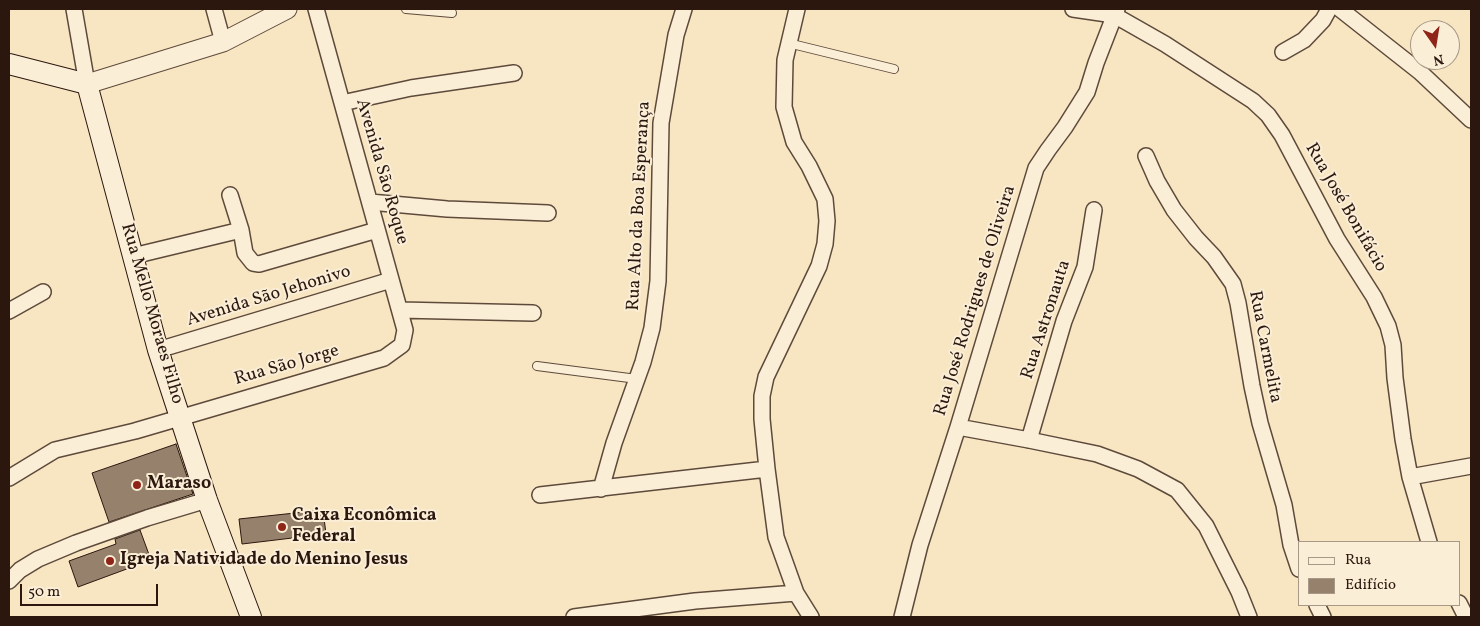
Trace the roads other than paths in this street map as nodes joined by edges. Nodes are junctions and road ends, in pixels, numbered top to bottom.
1 (74, 9) edge
2 (214, 9) edge
3 (287, 9) edge
4 (316, 9) edge
5 (406, 9) edge
6 (684, 9) edge
7 (797, 9) edge
8 (1073, 9) edge
9 (1329, 9) edge
10 (1340, 9) edge
11 (1115, 12) edge
12 (452, 13) dead end
13 (223, 42) junction
14 (788, 44) junction
15 (1283, 52) dead end
16 (9, 64) edge
17 (894, 69) dead end
18 (514, 73) dead end
19 (87, 84) junction
20 (342, 103) junction
21 (1471, 120) edge
22 (1146, 156) dead end
23 (230, 195) dead end
24 (370, 202) junction
25 (1094, 210) dead end
26 (548, 213) dead end
27 (241, 230) junction
28 (377, 230) junction
29 (133, 256) junction
30 (391, 280) junction
31 (43, 292) dead end
32 (9, 310) edge
33 (400, 310) junction
34 (533, 313) dead end
35 (402, 345) joint
36 (158, 350) junction
37 (537, 366) dead end
38 (637, 379) junction
39 (180, 417) junction
40 (958, 427) junction
41 (1029, 440) junction
42 (1471, 466) edge
43 (767, 469) junction
44 (1410, 477) junction
45 (9, 478) edge
46 (601, 489) junction
47 (540, 495) dead end
48 (207, 500) junction
49 (1429, 541) edge
50 (1298, 566) edge
51 (9, 581) edge
52 (796, 593) junction
53 (1460, 605) edge
54 (633, 614) edge
55 (251, 617) edge
56 (574, 617) edge
57 (811, 617) edge
58 (902, 617) edge
59 (1249, 617) edge
60 (1466, 617) edge

1 - 19 street
2 - 13 street
3 - 13 street
4 - 20 street, Avenida São Roque
5 - 12 lane
6 - 38 street, Rua Alto da Boa Esperança
7 - 14 street
8 - 11 street, Rua José Bonifácio
9 - 15 street
10 - 21 street
11 - 40 street, Rua José Rodrigues de Oliveira
11 - 44 street, Rua José Bonifácio
13 - 19 street
14 - 17 lane
14 - 43 street
16 - 19 main road
18 - 20 street
19 - 29 main road, Rua Mello Moraes Filho
20 - 24 street, Avenida São Roque
22 - 50 street, Rua Carmelita
23 - 27 street
24 - 26 street
24 - 28 street, Avenida São Roque
25 - 41 street, Rua Astronauta
27 - 28 street
27 - 29 street
28 - 30 street, Avenida São Roque
29 - 36 main road, Rua Mello Moraes Filho
30 - 33 street, Avenida São Roque
30 - 36 street, Avenida São Jehonivo
31 - 32 street
33 - 34 street
33 - 35 street, Avenida São Roque
35 - 39 street, Rua São Jorge
36 - 39 main road, Rua Mello Moraes Filho
37 - 38 lane
38 - 46 street, Rua Alto da Boa Esperança
39 - 45 street
39 - 48 main road, Rua Mello Moraes Filho
40 - 41 street
40 - 58 street, Rua José Rodrigues de Oliveira
41 - 59 street
42 - 44 street
43 - 46 street
43 - 52 street
44 - 49 street, Rua José Bonifácio
46 - 47 street
48 - 51 street
48 - 55 main road, Rua Mello Moraes Filho
52 - 54 street
52 - 57 street
53 - 60 street
54 - 56 street

